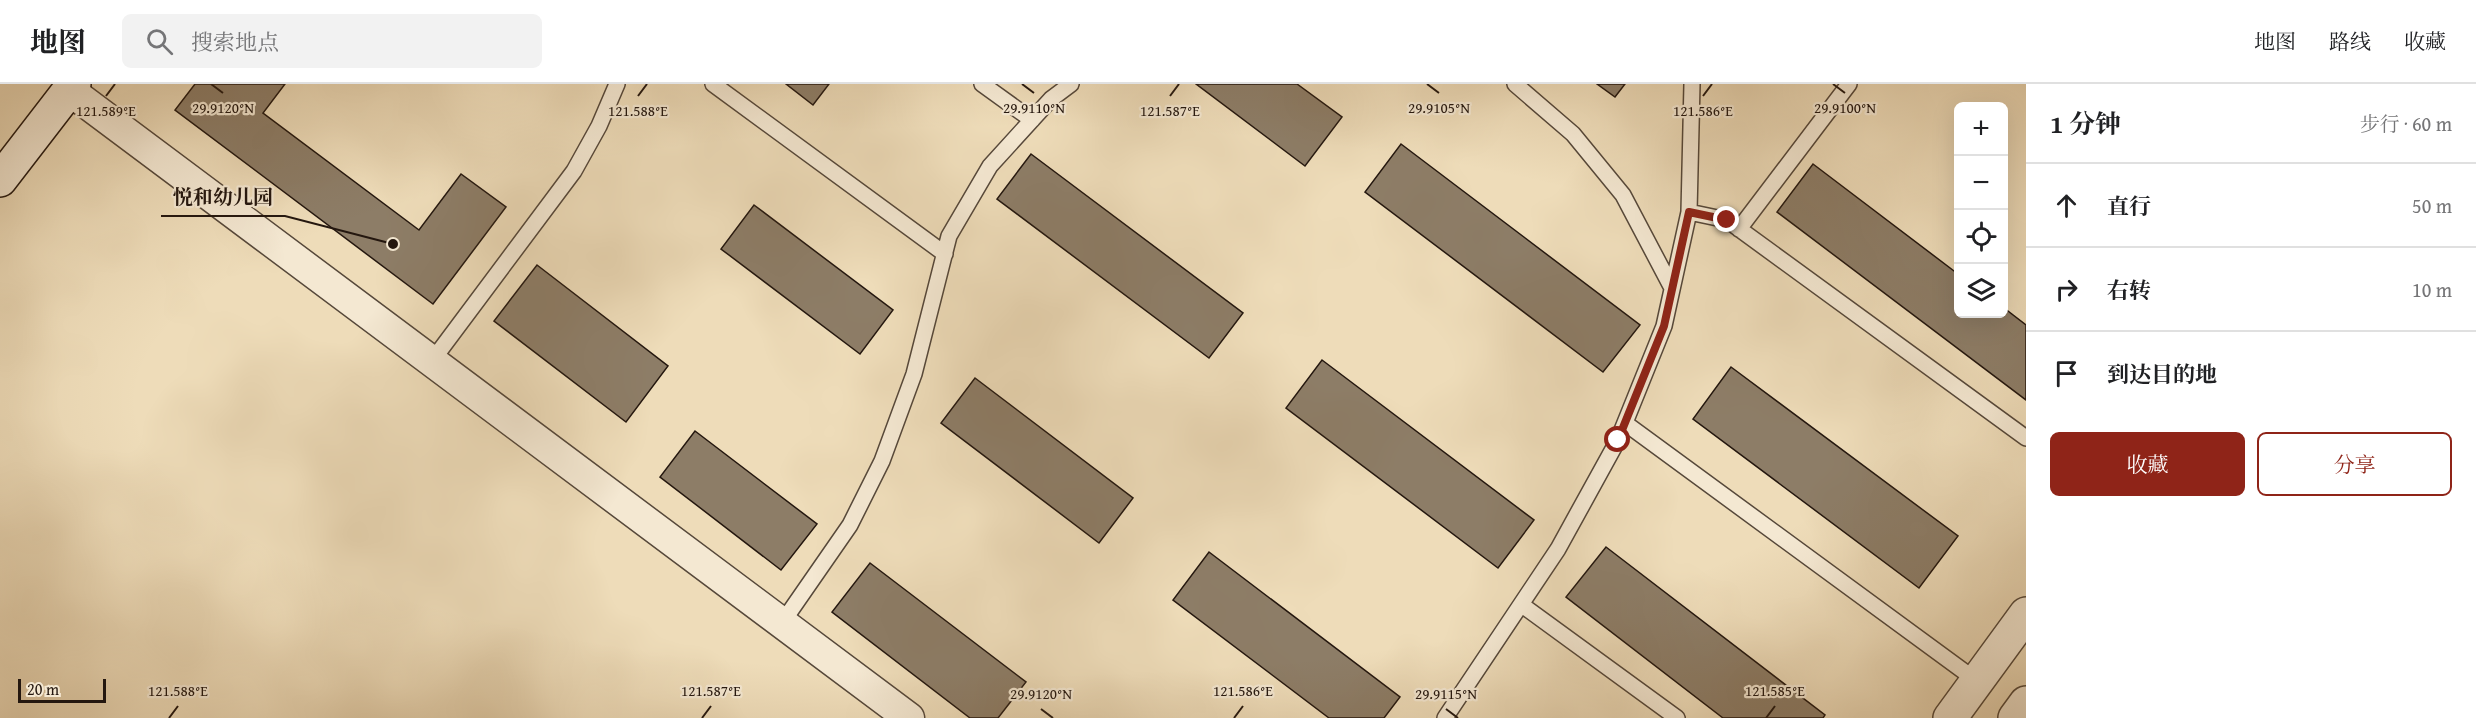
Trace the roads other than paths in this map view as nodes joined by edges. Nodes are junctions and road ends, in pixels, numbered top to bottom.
1 (616, 84) edge
2 (712, 84) edge
3 (982, 84) edge
4 (1071, 84) edge
5 (1515, 84) edge
6 (1692, 84) edge
7 (1849, 84) edge
8 (72, 87) edge
9 (1032, 120) junction
10 (0, 180) edge
11 (1689, 212) junction
12 (1739, 229) junction
13 (945, 254) junction
14 (1672, 288) junction
15 (432, 361) junction
16 (1625, 423) junction
17 (2026, 438) edge
18 (1522, 605) junction
19 (2026, 614) edge
20 (782, 623) junction
21 (1977, 681) junction
22 (2026, 703) edge
23 (909, 718) edge
24 (1445, 718) edge
25 (1677, 718) edge
26 (1950, 718) edge
27 (2015, 718) edge

1 - 15 lane
2 - 13 lane
3 - 9 lane
4 - 9 lane
5 - 14 lane
6 - 11 lane
7 - 12 lane
8 - 10 street
8 - 15 street
9 - 13 lane
11 - 12 lane
11 - 14 lane
12 - 17 lane
13 - 20 lane
14 - 16 lane
15 - 20 street
16 - 18 lane
16 - 21 lane
18 - 24 lane
18 - 25 lane
19 - 21 street
20 - 23 street
21 - 26 street
22 - 27 street

